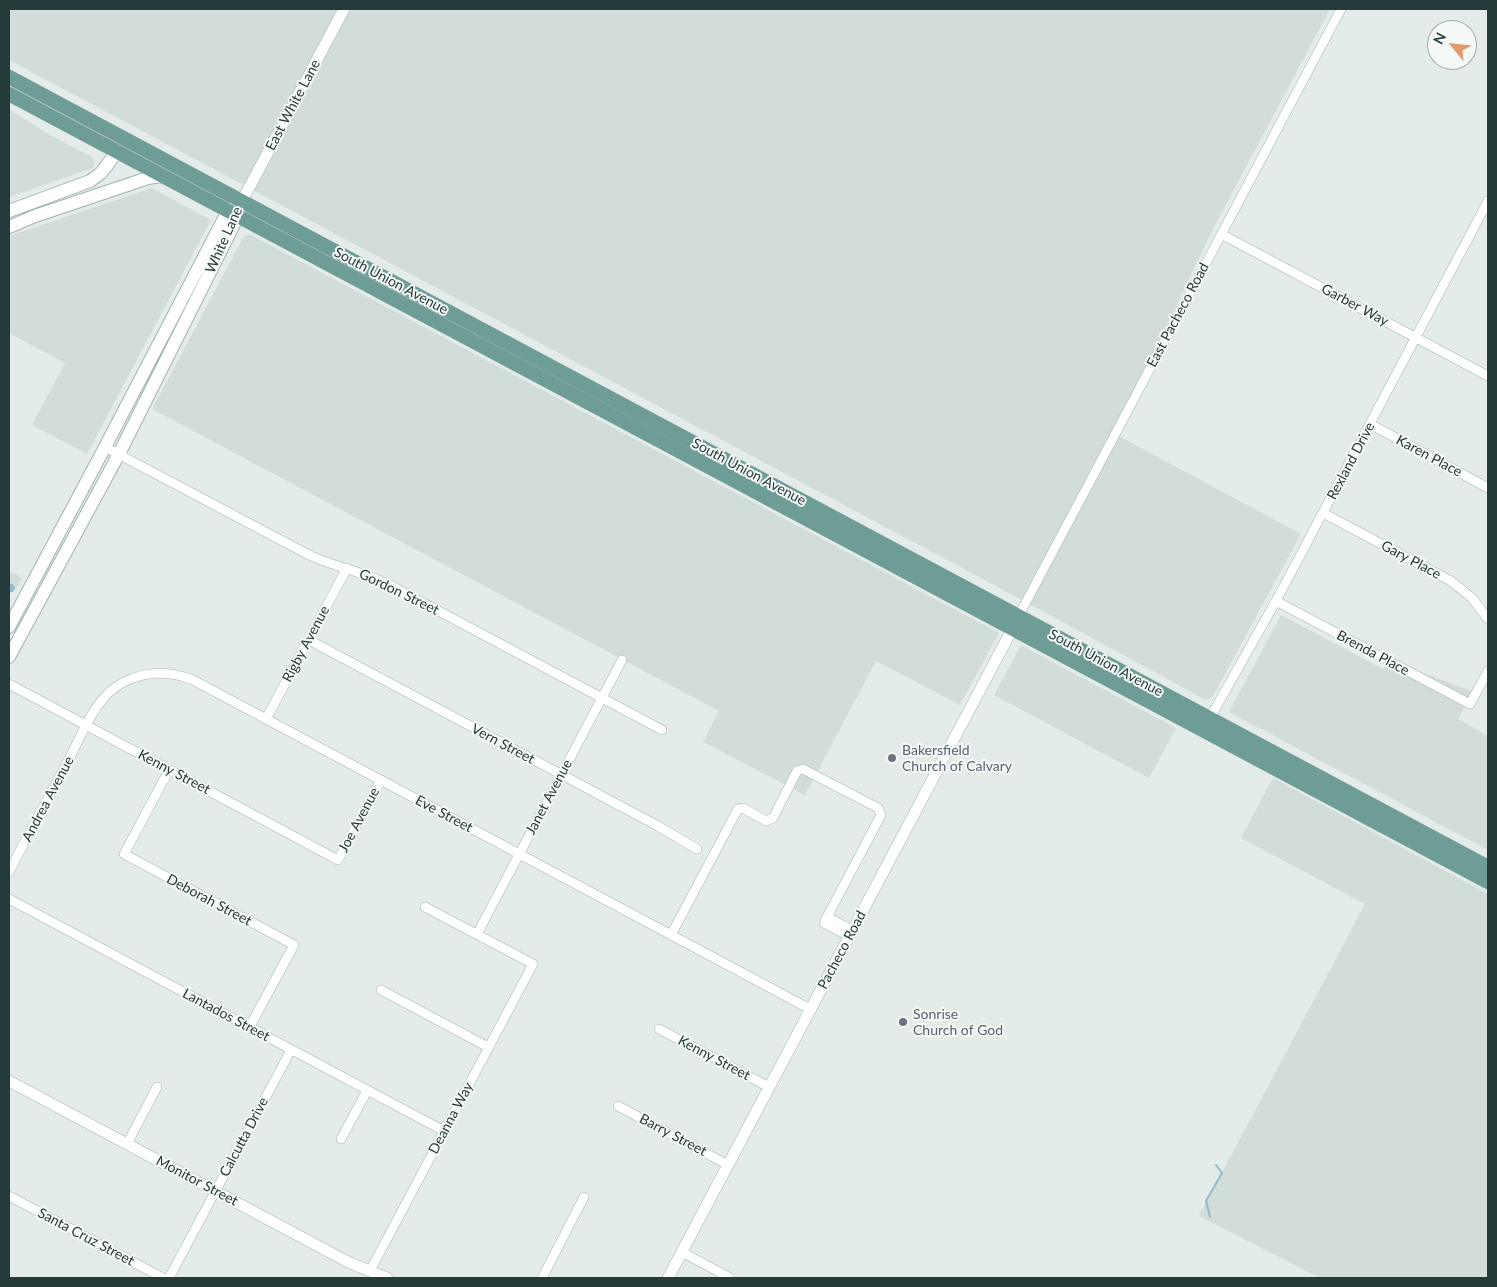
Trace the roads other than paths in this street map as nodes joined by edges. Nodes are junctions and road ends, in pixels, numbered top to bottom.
1 (344, 9) edge
2 (1341, 9) edge
3 (9, 77) edge
4 (9, 94) edge
5 (118, 152) junction
6 (187, 172) junction
7 (162, 176) junction
8 (242, 201) junction
9 (1488, 201) edge
10 (9, 211) edge
11 (233, 214) junction
12 (9, 227) edge
13 (1222, 234) junction
14 (345, 272) junction
15 (413, 293) junction
16 (452, 329) junction
17 (1416, 338) junction
18 (519, 350) junction
19 (1488, 376) edge
20 (556, 385) junction
21 (623, 405) junction
22 (1370, 424) junction
23 (663, 442) junction
24 (106, 447) junction
25 (119, 454) junction
26 (728, 461) junction
27 (1488, 488) edge
28 (1323, 513) junction
29 (347, 568) junction
30 (1276, 601) junction
31 (1488, 619) edge
32 (1016, 622) junction
33 (9, 627) edge
34 (309, 640) junction
35 (9, 657) edge
36 (622, 660) dead end
37 (1488, 671) edge
38 (9, 684) edge
39 (602, 698) junction
40 (266, 719) junction
41 (1205, 723) junction
42 (87, 726) junction
43 (662, 730) dead end
44 (169, 770) junction
45 (561, 774) junction
46 (381, 780) junction
47 (1421, 846) junction
48 (697, 849) dead end
49 (519, 854) junction
50 (338, 860) joint
51 (1488, 867) edge
52 (9, 872) edge
53 (1488, 875) edge
54 (1488, 882) edge
55 (9, 900) edge
56 (425, 907) dead end
57 (851, 933) junction
58 (477, 934) junction
59 (671, 935) junction
60 (381, 990) dead end
61 (810, 1009) junction
62 (249, 1028) junction
63 (659, 1029) dead end
64 (488, 1048) junction
65 (291, 1050) junction
66 (9, 1081) edge
67 (157, 1087) dead end
68 (769, 1087) junction
69 (367, 1090) junction
70 (618, 1106) dead end
71 (444, 1131) junction
72 (341, 1139) dead end
73 (127, 1144) junction
74 (728, 1165) junction
75 (216, 1191) junction
76 (9, 1196) edge
77 (584, 1197) dead end
78 (682, 1252) junction
79 (370, 1271) junction
80 (163, 1278) edge
81 (169, 1278) edge
82 (387, 1278) edge
83 (542, 1278) edge
84 (668, 1278) edge
85 (730, 1278) edge

1 - 8 street, East White Lane
2 - 13 street, East Pacheco Road
3 - 6 main road, South Union Avenue
4 - 5 main road, South Union Avenue
5 - 6 main road
5 - 7 main road, South Union Avenue
5 - 10 main road
6 - 8 main road, South Union Avenue
7 - 11 main road, South Union Avenue
7 - 12 main road
8 - 11 main road, White Lane
8 - 15 main road, South Union Avenue
9 - 17 street, Rexland Drive
11 - 14 main road, South Union Avenue
11 - 24 main road, White Lane
11 - 25 main road, White Lane
13 - 17 street, Garber Way
13 - 32 street, East Pacheco Road
14 - 15 main road
14 - 16 main road, South Union Avenue
15 - 18 main road, South Union Avenue
16 - 18 main road
16 - 20 main road, South Union Avenue
17 - 19 street, Garber Way
17 - 22 street, Rexland Drive
18 - 21 main road, South Union Avenue
20 - 21 main road
20 - 23 main road, South Union Avenue
21 - 26 main road, South Union Avenue
22 - 27 street, Karen Place
22 - 28 street, Rexland Drive
23 - 26 main road
23 - 32 main road, South Union Avenue
24 - 25 street, Gordon Street
24 - 33 main road, White Lane
25 - 29 street, Gordon Street
25 - 35 main road, White Lane
26 - 32 main road, South Union Avenue
28 - 30 street, Rexland Drive
28 - 31 street, Gary Place
29 - 34 street, Rigby Avenue
29 - 39 street, Gordon Street
30 - 37 street, Brenda Place
30 - 41 street, Rexland Drive
32 - 41 main road, South Union Avenue
32 - 41 main road, South Union Avenue
32 - 57 street, Pacheco Road
34 - 40 street, Rigby Avenue
34 - 45 street, Vern Street
36 - 39 street, Janet Avenue
38 - 42 street, Kenny Street
39 - 43 street, Gordon Street
39 - 45 street, Janet Avenue
40 - 42 street, Eve Street
40 - 46 street, Eve Street
41 - 47 main road, South Union Avenue
41 - 51 main road
42 - 44 street, Kenny Street
42 - 52 street, Andrea Avenue
44 - 50 street, Kenny Street
44 - 62 street, Deborah Street
45 - 48 street, Vern Street
45 - 49 street, Janet Avenue
46 - 49 street, Eve Street
46 - 50 street, Joe Avenue
47 - 53 main road
47 - 54 main road, South Union Avenue
49 - 58 street, Janet Avenue
49 - 59 street, Eve Street
55 - 62 street, Lantados Street
56 - 58 street
57 - 59 street
57 - 61 street, Pacheco Road
58 - 64 street, Deanna Way
59 - 61 street, Eve Street
60 - 64 street
61 - 68 street, Pacheco Road
62 - 65 street, Lantados Street
63 - 68 street, Kenny Street
64 - 71 street, Deanna Way
65 - 69 street, Lantados Street
65 - 75 street, Calcutta Drive
66 - 73 street, Monitor Street
67 - 73 street
68 - 74 street, Pacheco Road
69 - 71 street, Lantados Street
69 - 72 street
70 - 74 street, Barry Street
71 - 79 street, Deanna Way
73 - 75 street, Monitor Street
74 - 78 street, Pacheco Road
75 - 79 street, Monitor Street
75 - 81 street, Calcutta Drive
76 - 80 street, Santa Cruz Street
77 - 83 street
78 - 84 street, Pacheco Road
78 - 85 street
79 - 82 street, Monitor Street

